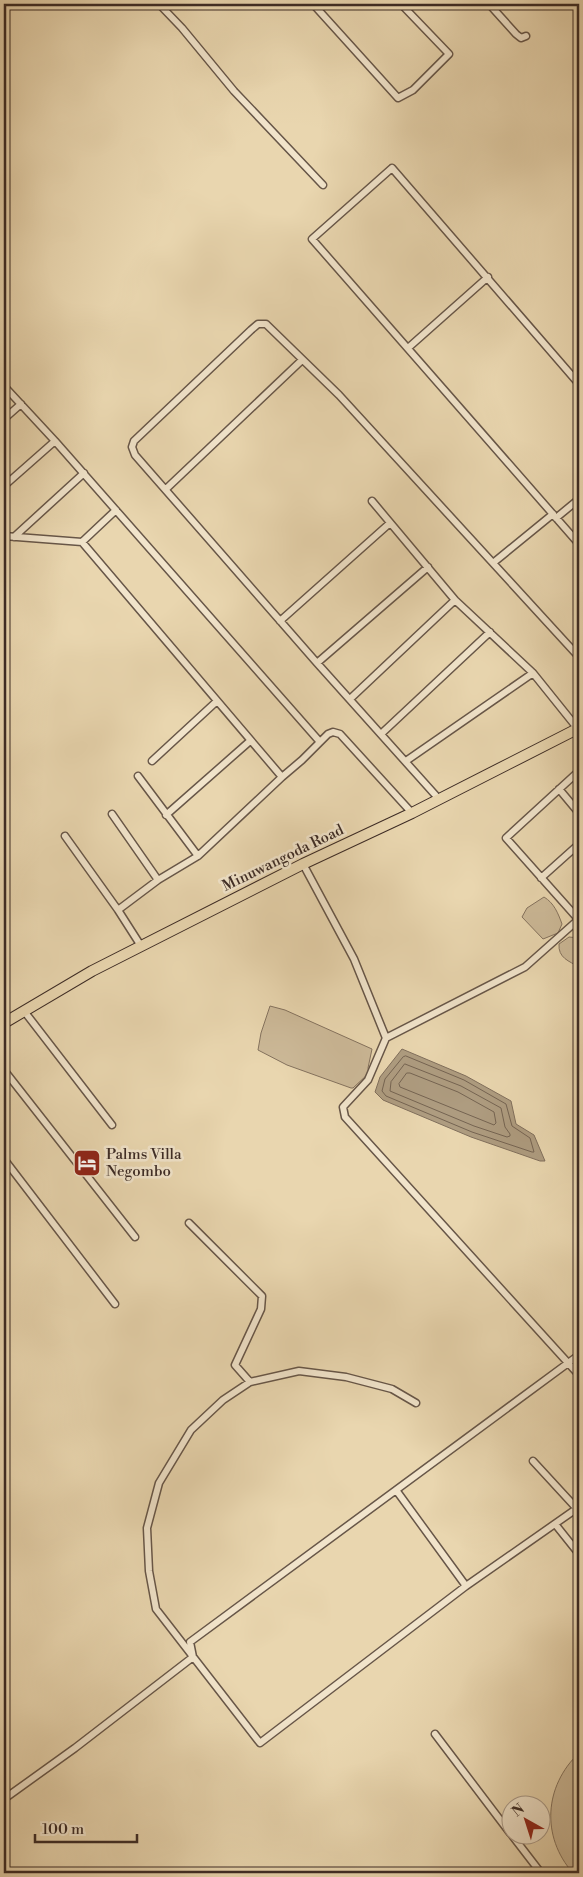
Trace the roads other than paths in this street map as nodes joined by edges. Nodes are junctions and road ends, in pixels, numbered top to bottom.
1 (159, 4) edge
2 (312, 4) edge
3 (401, 4) edge
4 (489, 4) edge
5 (526, 36) dead end
6 (323, 185) dead end
7 (488, 277) junction
8 (408, 348) junction
9 (302, 360) junction
10 (579, 384) edge
11 (4, 386) edge
12 (21, 404) junction
13 (4, 419) edge
14 (55, 441) junction
15 (84, 473) junction
16 (4, 486) edge
17 (166, 489) junction
18 (579, 499) edge
19 (372, 501) dead end
20 (116, 510) junction
21 (555, 516) junction
22 (390, 523) junction
23 (4, 536) edge
24 (14, 537) junction
25 (82, 542) junction
26 (579, 544) edge
27 (493, 563) junction
28 (428, 567) junction
29 (456, 600) junction
30 (280, 620) junction
31 (490, 632) junction
32 (579, 657) edge
33 (317, 663) junction
34 (532, 673) junction
35 (350, 699) junction
36 (217, 701) junction
37 (578, 729) edge
38 (382, 734) junction
39 (250, 741) junction
40 (320, 742) junction
41 (152, 761) dead end
42 (406, 761) junction
43 (579, 771) edge
44 (138, 776) dead end
45 (282, 777) junction
46 (559, 789) junction
47 (438, 798) junction
48 (412, 813) junction
49 (579, 813) edge
50 (112, 814) dead end
51 (166, 815) junction
52 (65, 836) dead end
53 (579, 844) edge
54 (198, 856) junction
55 (303, 864) junction
56 (541, 878) junction
57 (158, 880) junction
58 (118, 910) junction
59 (579, 919) edge
60 (141, 946) junction
61 (24, 1011) junction
62 (4, 1023) edge
63 (386, 1038) junction
64 (4, 1070) edge
65 (112, 1125) dead end
66 (4, 1158) edge
67 (189, 1223) dead end
68 (135, 1237) dead end
69 (115, 1304) dead end
70 (579, 1355) edge
71 (568, 1363) junction
72 (579, 1375) edge
73 (250, 1382) junction
74 (416, 1404) dead end
75 (533, 1460) dead end
76 (396, 1490) junction
77 (579, 1509) edge
78 (555, 1524) junction
79 (579, 1554) edge
80 (466, 1586) junction
81 (193, 1657) junction
82 (435, 1734) dead end
83 (4, 1798) edge
84 (500, 1820) edge
85 (518, 1844) edge
86 (538, 1872) edge

1 - 6 street
2 - 3 street
4 - 5 street
7 - 8 street
7 - 8 street
7 - 10 street
8 - 21 street
9 - 17 street
9 - 17 street
9 - 27 street
11 - 12 street
12 - 13 street
12 - 14 street
14 - 15 street
14 - 16 street
15 - 20 street
15 - 24 street
17 - 30 street
18 - 21 street
19 - 22 street
20 - 25 street
20 - 40 street
21 - 26 street
21 - 27 street
22 - 28 street
22 - 30 street
23 - 24 street
24 - 25 street
25 - 36 street
27 - 32 street
28 - 29 street
28 - 33 street
29 - 31 street
29 - 35 street
30 - 33 street
31 - 34 street
31 - 38 street
33 - 35 street
34 - 37 street
34 - 42 street
35 - 38 street
36 - 39 street
36 - 41 street
37 - 47 main road, Minuwangoda Road
38 - 42 street
39 - 45 street
39 - 51 street
40 - 45 street
40 - 48 street
42 - 47 street
43 - 46 street
44 - 51 street
45 - 54 street
46 - 49 street
46 - 56 street
47 - 48 main road, Minuwangoda Road
48 - 55 main road, Minuwangoda Road
50 - 57 street
51 - 54 street
52 - 58 street
53 - 56 street
54 - 57 street
55 - 60 main road, Minuwangoda Road
55 - 63 street
56 - 59 street
57 - 58 street
58 - 60 street
59 - 63 street
60 - 61 main road, Minuwangoda Road
61 - 62 main road, Minuwangoda Road
61 - 65 street
63 - 71 street
64 - 68 street
66 - 69 street
67 - 73 street
70 - 71 street
71 - 72 street
71 - 76 street
73 - 74 street
73 - 81 street
75 - 77 street
76 - 80 street
76 - 81 street
77 - 78 street
78 - 79 street
78 - 80 street
80 - 81 street
81 - 83 street
82 - 84 street
85 - 86 street

